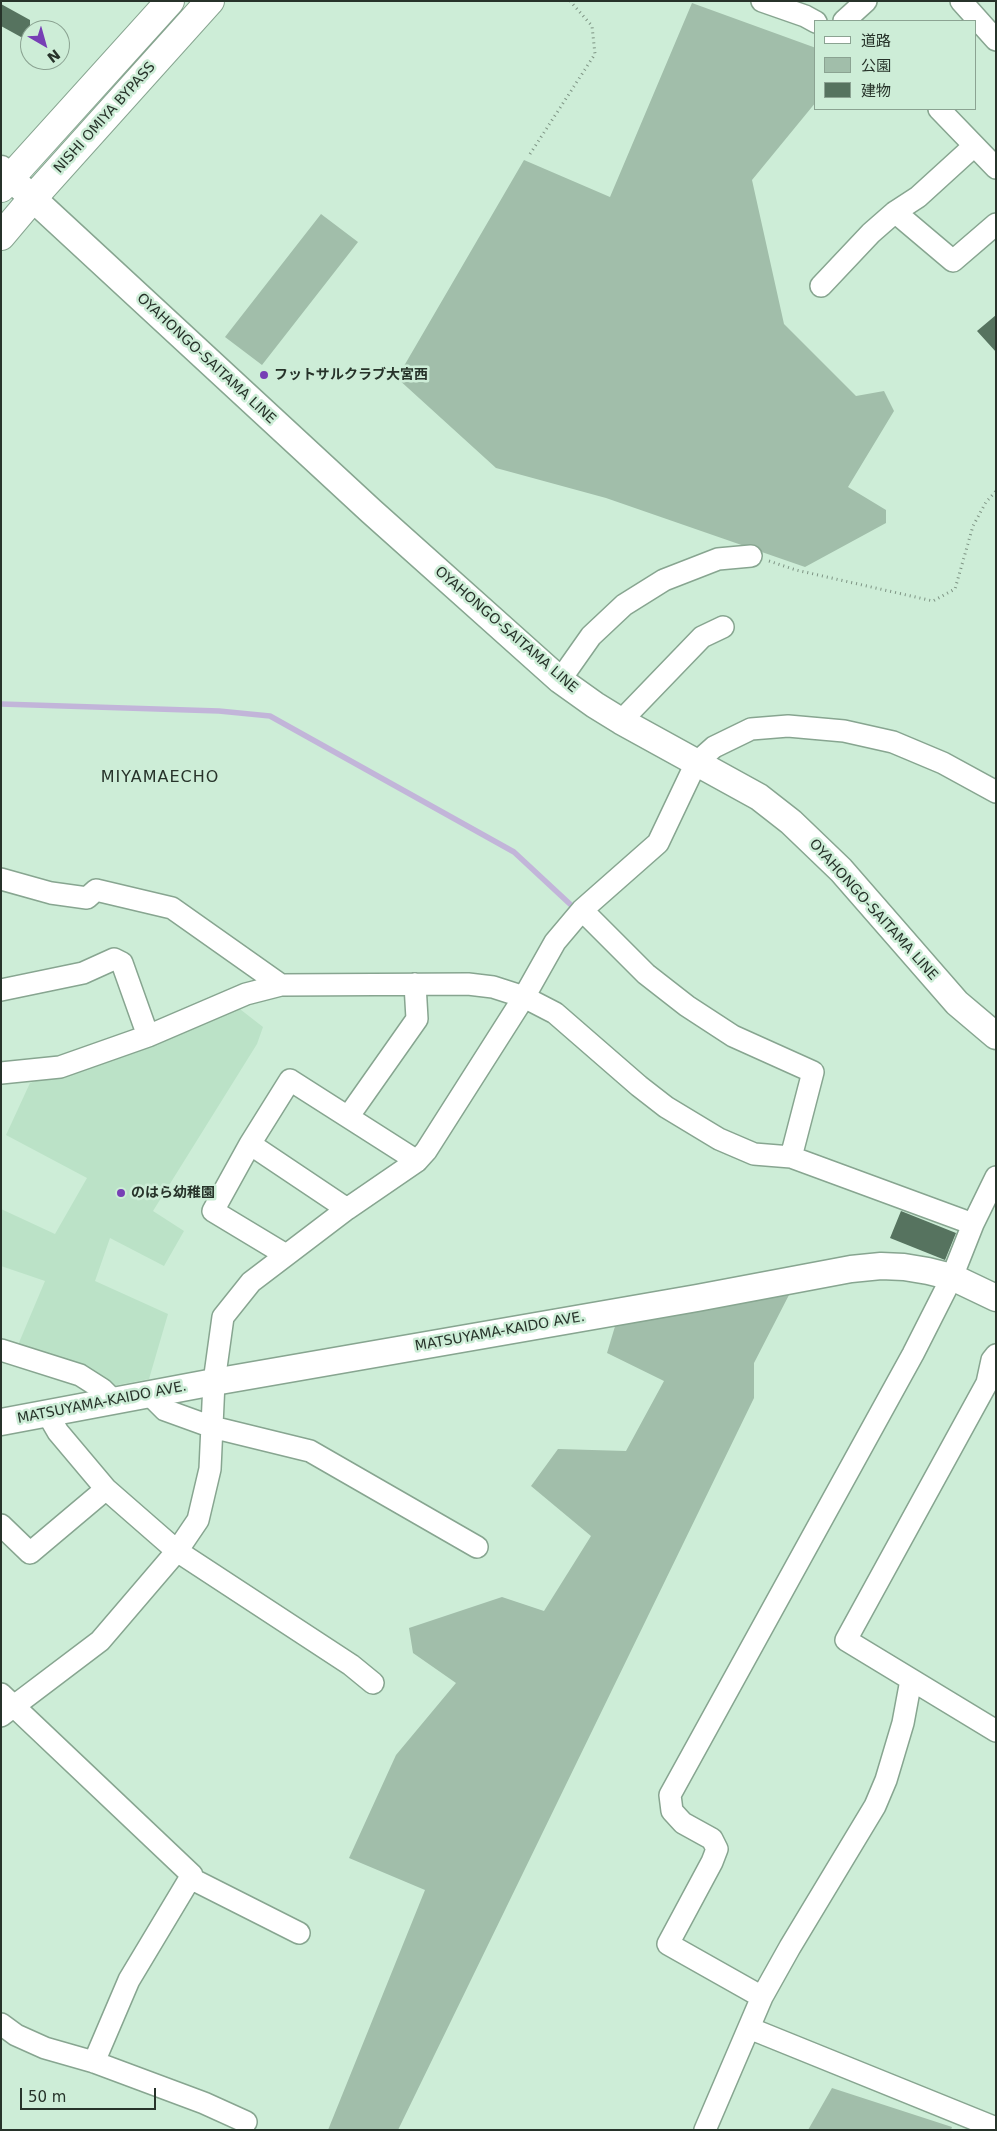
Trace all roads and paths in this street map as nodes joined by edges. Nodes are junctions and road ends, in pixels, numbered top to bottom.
1 (170, 1) edge
2 (210, 1) edge
3 (570, 1) edge
4 (762, 1) edge
5 (866, 1) edge
6 (961, 1) edge
7 (845, 20) edge
8 (814, 21) edge
9 (993, 30) edge
10 (940, 110) edge
11 (530, 154) dead end
12 (987, 154) edge
13 (4, 178) edge
14 (33, 198) junction
15 (895, 212) junction
16 (996, 224) edge
17 (1, 236) edge
18 (822, 286) dead end
19 (996, 491) edge
20 (751, 556) joint
21 (723, 627) dead end
22 (560, 680) junction
23 (621, 721) junction
24 (696, 762) junction
25 (996, 792) edge
26 (1, 879) edge
27 (582, 910) junction
28 (414, 984) junction
29 (281, 985) junction
30 (1, 990) edge
31 (524, 997) junction
32 (994, 1032) edge
33 (148, 1036) junction
34 (1, 1074) edge
35 (348, 1117) junction
36 (250, 1144) junction
37 (791, 1157) junction
38 (417, 1161) junction
39 (996, 1177) edge
40 (347, 1208) junction
41 (973, 1224) junction
42 (286, 1255) junction
43 (952, 1277) junction
44 (996, 1298) edge
45 (1, 1350) edge
46 (996, 1355) edge
47 (214, 1382) junction
48 (148, 1394) junction
49 (113, 1400) junction
50 (47, 1413) junction
51 (1, 1422) edge
52 (212, 1427) junction
53 (106, 1489) junction
54 (2, 1527) edge
55 (477, 1547) dead end
56 (177, 1551) junction
57 (912, 1680) junction
58 (374, 1683) dead end
59 (5, 1705) edge
60 (996, 1730) edge
61 (190, 1878) junction
62 (299, 1933) dead end
63 (762, 1997) junction
64 (1, 2024) edge
65 (749, 2028) junction
66 (94, 2062) junction
67 (246, 2122) dead end
68 (996, 2128) edge
69 (705, 2130) edge

1 - 13 highway
2 - 14 highway, NISHI OMIYA BYPASS
3 - 11 path
4 - 8 street
5 - 7 street
6 - 9 street
10 - 12 street
12 - 15 street
13 - 14 main road, OYAHONGO-SAITAMA LINE
14 - 17 highway, NISHI OMIYA BYPASS
14 - 22 main road, OYAHONGO-SAITAMA LINE
15 - 16 street
15 - 18 street
19 - 20 path
20 - 22 street
21 - 23 street
22 - 23 main road, OYAHONGO-SAITAMA LINE
23 - 24 main road, OYAHONGO-SAITAMA LINE
24 - 25 street
24 - 27 street
24 - 32 main road, OYAHONGO-SAITAMA LINE
26 - 29 street
27 - 31 street
27 - 37 street
28 - 29 street
28 - 31 street
28 - 35 street
29 - 33 street
30 - 33 street
31 - 37 street
31 - 38 street
33 - 34 street
35 - 36 street
35 - 38 street
36 - 40 street
36 - 42 street
37 - 41 street
38 - 40 street
39 - 41 street
40 - 42 street
41 - 43 street
42 - 47 street
43 - 44 main road, MATSUYAMA-KAIDO AVE.
43 - 47 main road, MATSUYAMA-KAIDO AVE.
43 - 63 street
45 - 49 street
46 - 57 street
47 - 48 main road, MATSUYAMA-KAIDO AVE.
47 - 52 street
48 - 49 main road, MATSUYAMA-KAIDO AVE.
48 - 52 street
49 - 50 main road, MATSUYAMA-KAIDO AVE.
50 - 51 main road, MATSUYAMA-KAIDO AVE.
50 - 53 street
52 - 55 street
52 - 56 street
53 - 54 street
53 - 56 street
56 - 58 street
56 - 59 street
57 - 60 street
57 - 63 street
59 - 61 street
61 - 62 street
61 - 66 street
63 - 65 street
64 - 66 street
65 - 68 street
65 - 69 street
66 - 67 street

